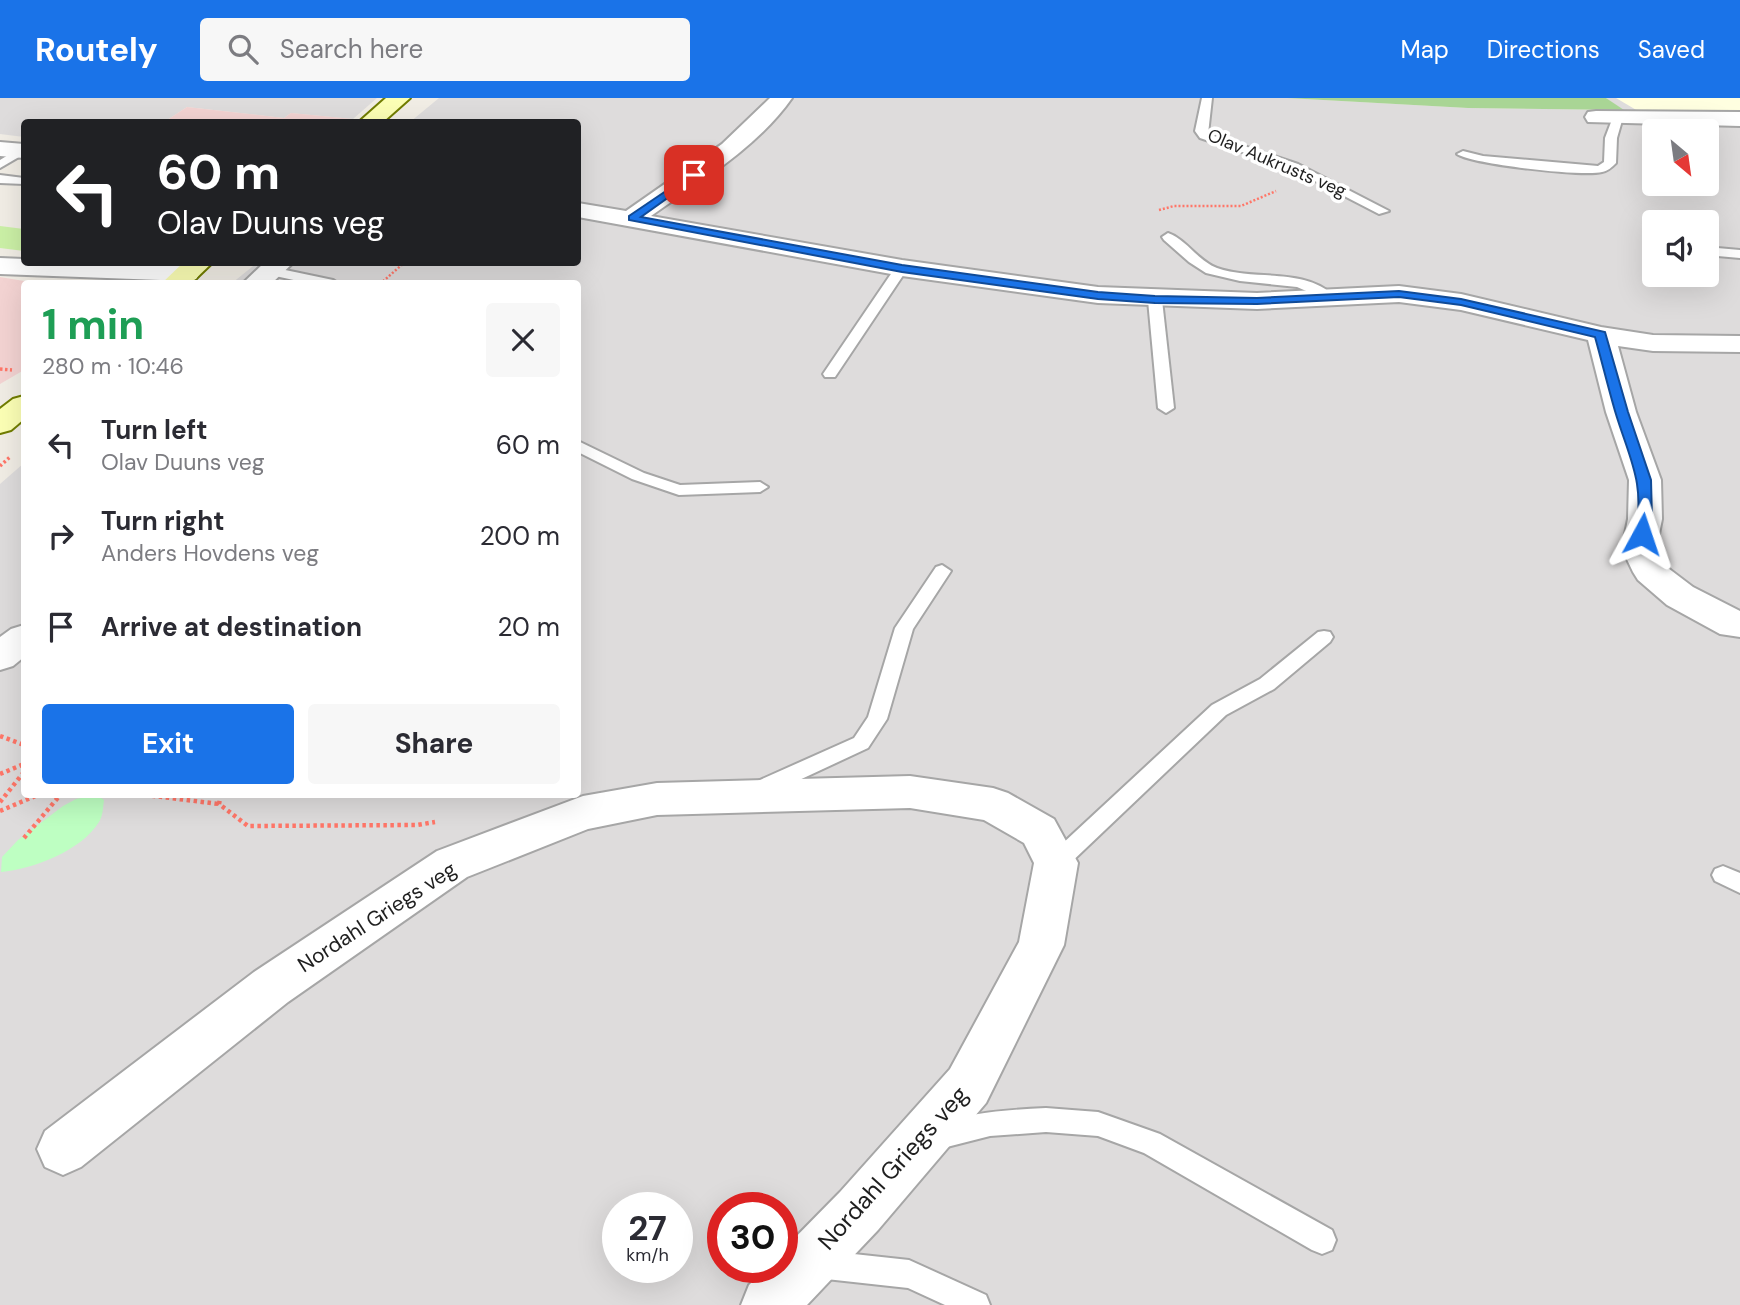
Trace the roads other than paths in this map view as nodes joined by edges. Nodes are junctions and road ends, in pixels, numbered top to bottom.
1 (399, 98) edge
2 (781, 98) edge
3 (1207, 98) edge
4 (1607, 117) joint
5 (1740, 118) edge
6 (374, 119) edge
7 (15, 150) edge
8 (1463, 154) dead end
9 (0, 165) edge
10 (0, 179) edge
11 (21, 181) edge
12 (581, 210) edge
13 (1383, 211) dead end
14 (632, 218) junction
15 (1168, 237) dead end
16 (1719, 252) edge
17 (1740, 254) edge
18 (4, 267) edge
19 (902, 268) junction
20 (269, 272) edge
21 (187, 273) edge
22 (61, 280) edge
23 (312, 280) edge
24 (1327, 296) junction
25 (1155, 300) junction
26 (1601, 335) junction
27 (1740, 344) edge
28 (830, 374) dead end
29 (21, 408) edge
30 (1166, 408) dead end
31 (0, 425) edge
32 (581, 448) edge
33 (760, 487) dead end
34 (942, 571) dead end
35 (1740, 624) edge
36 (1324, 637) dead end
37 (21, 640) edge
38 (0, 657) edge
39 (741, 798) junction
40 (1056, 863) junction
41 (920, 1140) junction
42 (63, 1149) dead end
43 (1322, 1240) dead end
44 (809, 1264) junction
45 (769, 1305) edge
46 (976, 1305) edge

1 - 6 street
2 - 14 street
3 - 13 lane, Olav Aukrusts veg
4 - 5 street
4 - 8 lane
7 - 9 lane
10 - 11 lane
12 - 14 street
14 - 19 street
15 - 24 lane
16 - 17 lane
18 - 21 street
18 - 22 street
19 - 25 street
19 - 28 lane
20 - 23 lane
24 - 25 street
24 - 26 street
25 - 30 lane
26 - 27 street
26 - 35 street
29 - 31 street
32 - 33 lane
34 - 39 lane, Nordahl Griegs veg
36 - 40 lane
37 - 38 street
39 - 40 street, Nordahl Griegs veg
39 - 42 street, Nordahl Griegs veg
40 - 41 street, Nordahl Griegs veg
41 - 43 lane
41 - 44 street, Nordahl Griegs veg
44 - 45 street, Nordahl Griegs veg
44 - 46 lane

